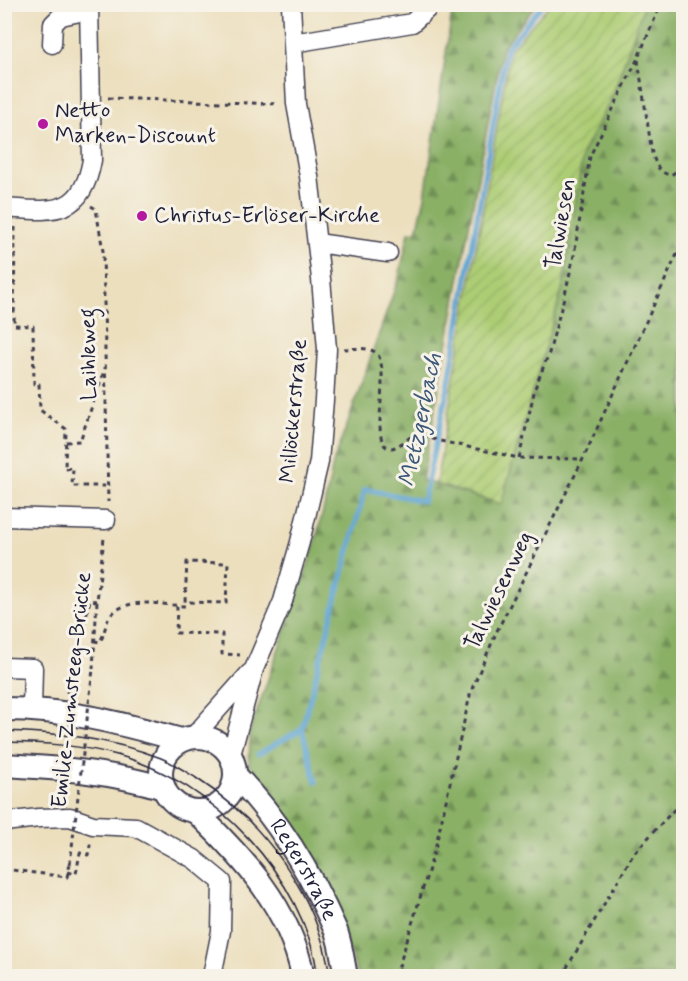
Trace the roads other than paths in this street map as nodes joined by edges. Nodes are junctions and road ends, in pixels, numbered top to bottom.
1 (291, 4) edge
2 (428, 4) edge
3 (88, 7) edge
4 (292, 43) junction
5 (52, 44) dead end
6 (4, 207) edge
7 (317, 243) junction
8 (388, 253) dead end
9 (4, 517) edge
10 (106, 520) road end
11 (257, 662) junction
12 (4, 667) edge
13 (4, 709) edge
14 (32, 709) junction
15 (187, 738) junction
16 (4, 765) edge
17 (233, 765) junction
18 (164, 788) junction
19 (195, 811) junction
20 (4, 822) edge
21 (212, 976) edge
22 (303, 976) edge
23 (346, 976) edge

1 - 4 street, Millöckerstraße
2 - 4 street
3 - 5 street
3 - 6 street
4 - 7 street, Millöckerstraße
7 - 8 street
7 - 11 street, Millöckerstraße
9 - 10 street
11 - 15 street, Millöckerstraße
11 - 17 street, Millöckerstraße
12 - 14 street
13 - 14 main road, Regerstraße
14 - 15 main road, Regerstraße
15 - 17 main road, Regerstraße
15 - 18 main road
16 - 18 main road, Regerstraße
17 - 19 main road
17 - 23 main road, Regerstraße
18 - 19 main road, Regerstraße
19 - 22 main road, Regerstraße
20 - 21 street

